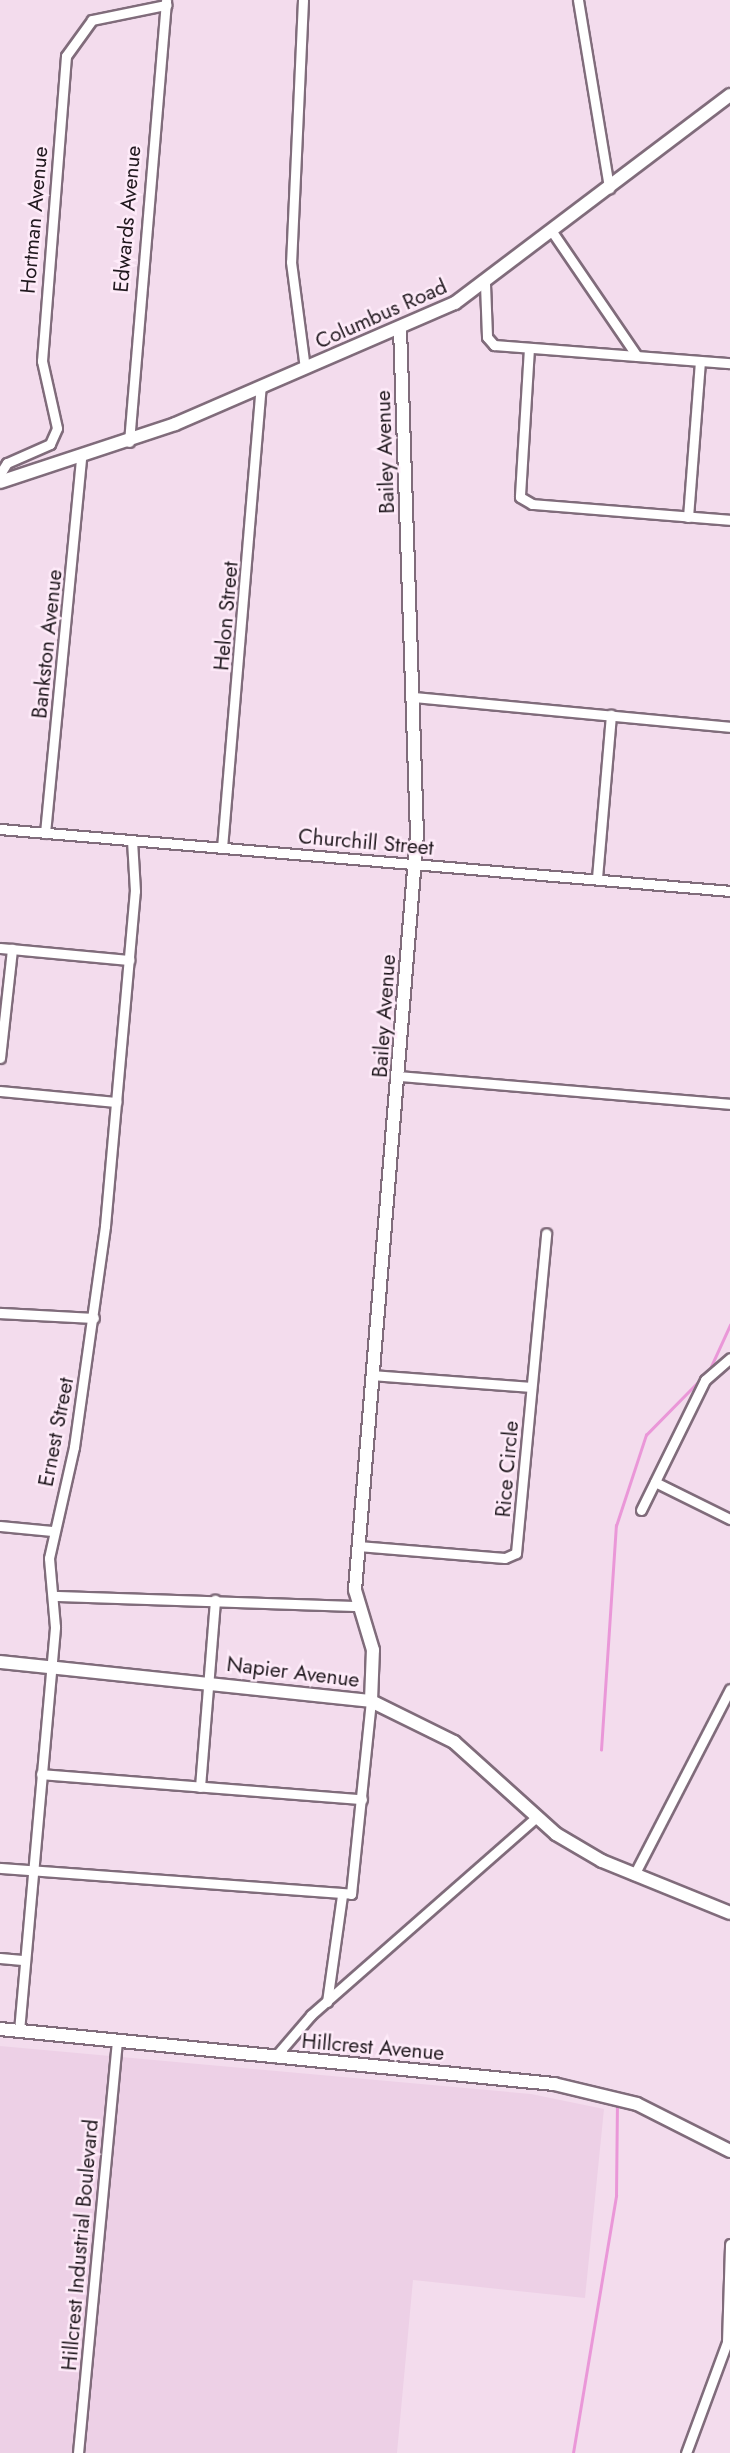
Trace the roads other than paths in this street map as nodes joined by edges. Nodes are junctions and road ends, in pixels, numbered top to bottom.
1 (303, 0) edge
2 (578, 0) edge
3 (166, 2) edge
4 (730, 95) edge
5 (609, 188) junction
6 (553, 233) junction
7 (485, 284) junction
8 (400, 329) junction
9 (529, 348) junction
10 (637, 356) junction
11 (700, 361) junction
12 (730, 363) edge
13 (305, 368) junction
14 (261, 388) junction
15 (129, 442) junction
16 (81, 459) junction
17 (0, 474) edge
18 (0, 482) edge
19 (688, 517) junction
20 (730, 520) edge
21 (413, 697) junction
22 (611, 715) junction
23 (730, 727) edge
24 (0, 829) edge
25 (45, 833) junction
26 (132, 840) junction
27 (222, 848) junction
28 (414, 863) junction
29 (597, 878) junction
30 (730, 891) edge
31 (0, 948) edge
32 (12, 949) junction
33 (129, 960) junction
34 (0, 1058) edge
35 (399, 1076) junction
36 (0, 1091) edge
37 (116, 1102) junction
38 (730, 1104) edge
39 (545, 1233) dead end
40 (0, 1313) edge
41 (94, 1318) junction
42 (730, 1358) edge
43 (372, 1375) junction
44 (531, 1387) junction
45 (655, 1482) junction
46 (641, 1510) dead end
47 (730, 1519) edge
48 (0, 1526) edge
49 (53, 1531) junction
50 (358, 1546) junction
51 (55, 1596) junction
52 (215, 1600) junction
53 (357, 1606) junction
54 (0, 1662) edge
55 (50, 1667) junction
56 (208, 1681) junction
57 (730, 1689) edge
58 (371, 1701) junction
59 (41, 1774) junction
60 (200, 1787) junction
61 (362, 1799) junction
62 (534, 1819) junction
63 (0, 1868) edge
64 (31, 1871) junction
65 (634, 1875) junction
66 (342, 1895) junction
67 (730, 1913) edge
68 (0, 1958) edge
69 (25, 1959) junction
70 (327, 2002) junction
71 (0, 2029) edge
72 (19, 2031) junction
73 (117, 2041) junction
74 (275, 2057) junction
75 (730, 2151) edge
76 (730, 2244) edge
77 (729, 2342) edge
78 (78, 2453) edge
79 (686, 2453) edge

1 - 13 street
2 - 5 street
3 - 15 street, Edwards Avenue
3 - 17 street, Hortman Avenue
4 - 5 street, Columbus Road
5 - 6 street, Columbus Road
6 - 7 street, Columbus Road
6 - 10 street
7 - 8 street, Columbus Road
7 - 9 street
8 - 13 street, Columbus Road
8 - 21 street, Bailey Avenue
9 - 10 street
9 - 19 street
10 - 11 street
11 - 12 street
11 - 19 street
13 - 14 street, Columbus Road
14 - 15 street, Columbus Road
14 - 27 street, Helon Street
15 - 16 street, Columbus Road
16 - 18 street, Columbus Road
16 - 25 street, Bankston Avenue
19 - 20 street
21 - 22 street
21 - 28 street, Bailey Avenue
22 - 23 street
22 - 29 street
24 - 25 street, Churchill Street
25 - 26 street, Churchill Street
26 - 27 street, Churchill Street
26 - 33 street, Ernest Street
27 - 28 street, Churchill Street
28 - 29 street, Churchill Street
28 - 35 street, Bailey Avenue
29 - 30 street, Churchill Street
31 - 32 street
32 - 33 street
32 - 34 street
33 - 37 street, Ernest Street
35 - 38 street
35 - 43 street, Bailey Avenue
36 - 37 street
37 - 41 street, Ernest Street
39 - 44 street
40 - 41 street
41 - 49 street, Ernest Street
42 - 45 street
43 - 44 street
43 - 50 street, Bailey Avenue
44 - 50 street, Rice Circle
45 - 46 street
45 - 47 street
48 - 49 street
49 - 51 street, Ernest Street
50 - 53 street, Bailey Avenue
51 - 52 street
51 - 55 street, Ernest Street
52 - 53 street
52 - 56 street
53 - 58 street, Bailey Avenue
54 - 55 street, Napier Avenue
55 - 56 street, Napier Avenue
55 - 59 street, Ernest Street
56 - 58 street, Napier Avenue
56 - 60 street
57 - 65 street
58 - 61 street
58 - 62 street, Napier Avenue
59 - 60 street
59 - 64 street, Ernest Street
60 - 61 street
61 - 66 street
62 - 65 street, Napier Avenue
62 - 70 street
63 - 64 street
64 - 66 street
64 - 69 street, Ernest Street
65 - 67 street, Napier Avenue
66 - 70 street
68 - 69 street
69 - 72 street, Ernest Street
70 - 74 street
71 - 72 street, Hillcrest Avenue
72 - 73 street, Hillcrest Avenue
73 - 74 street, Hillcrest Avenue
73 - 78 street, Hillcrest Industrial Boulevard
74 - 75 street, Hillcrest Avenue
76 - 77 street
77 - 79 street

